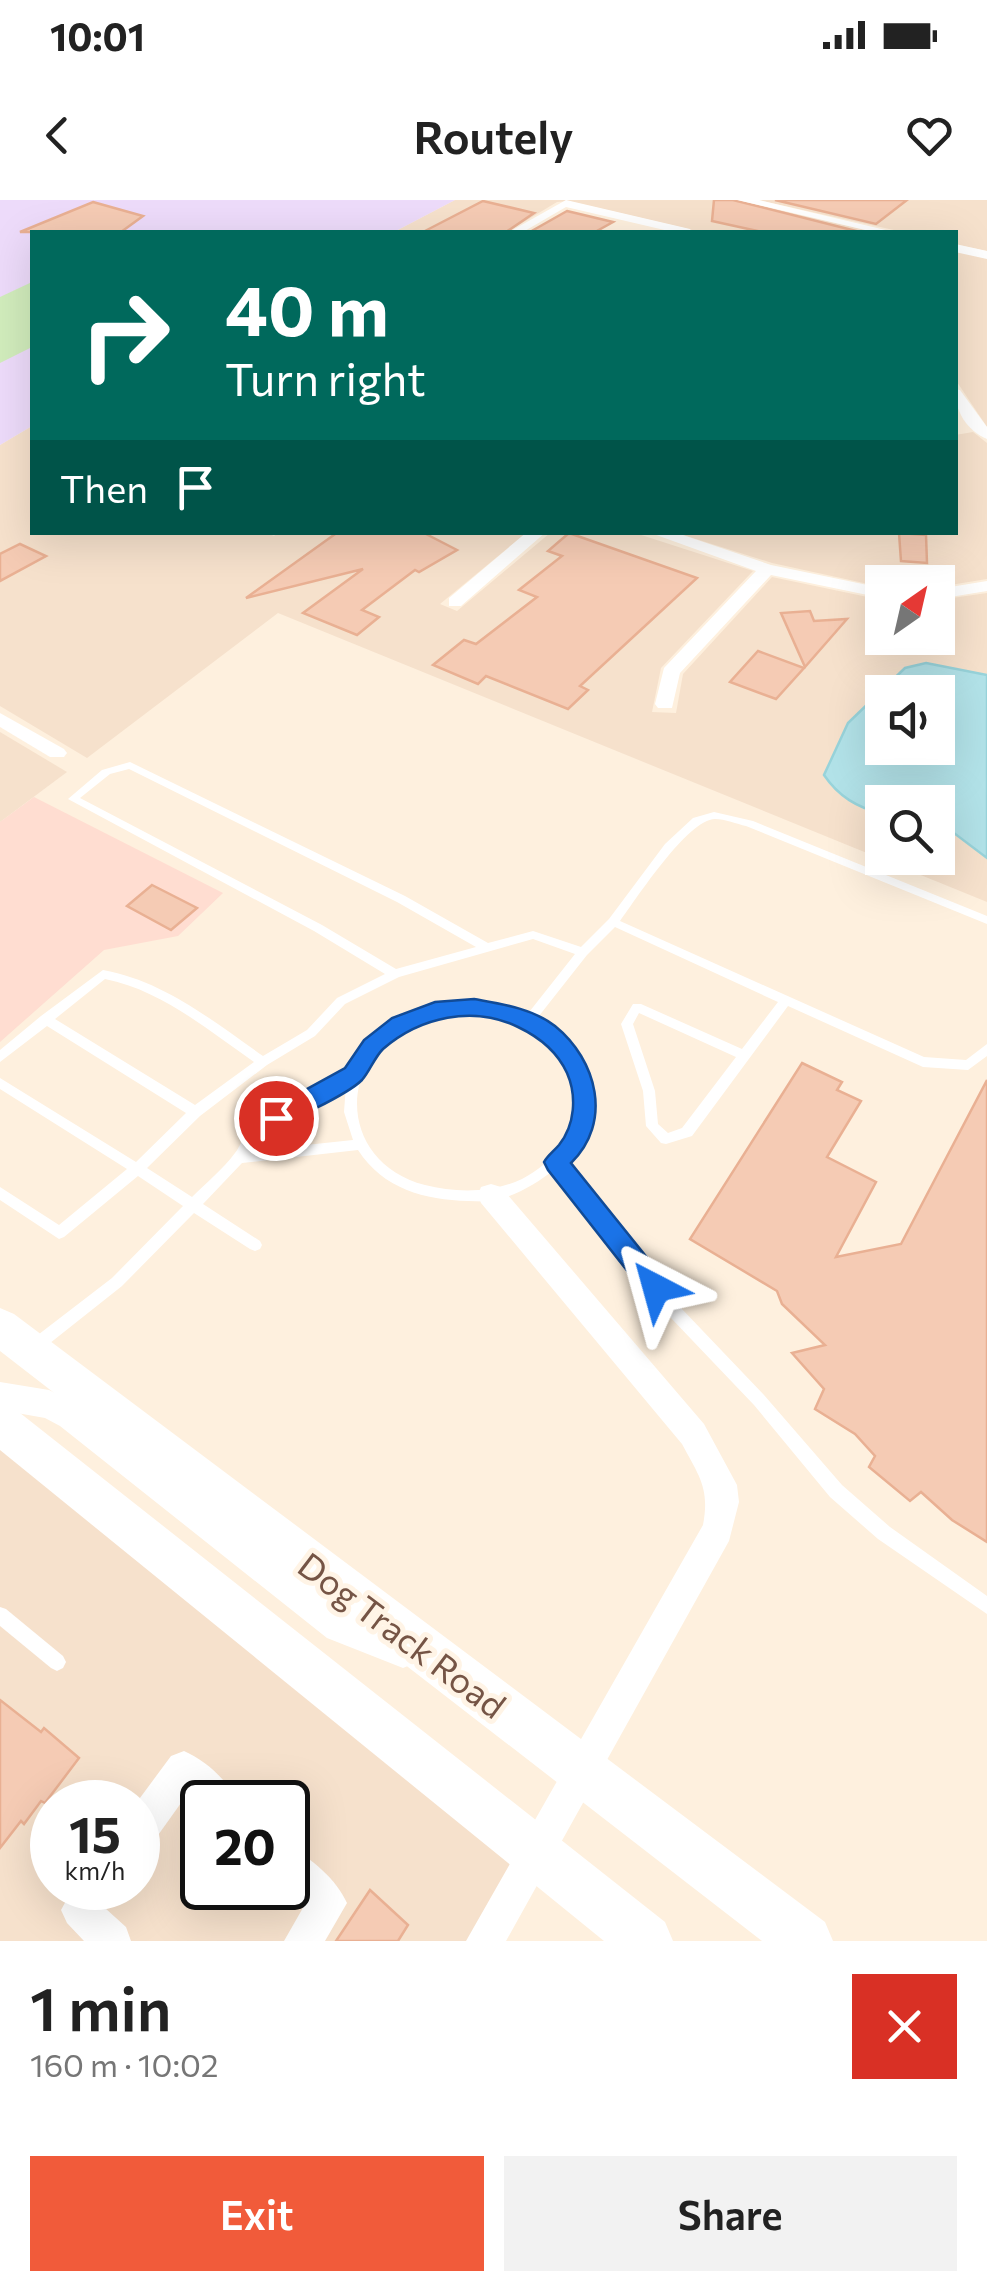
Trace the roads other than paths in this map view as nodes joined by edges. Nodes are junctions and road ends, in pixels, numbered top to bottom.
1 (744, 200) edge
2 (518, 230) edge
3 (678, 230) edge
4 (879, 230) edge
5 (958, 249) edge
6 (987, 255) edge
7 (958, 397) edge
8 (982, 430) edge
9 (534, 535) edge
10 (665, 535) edge
11 (767, 569) junction
12 (987, 586) edge
13 (865, 589) edge
14 (955, 591) edge
15 (455, 602) dead end
16 (665, 704) dead end
17 (0, 718) edge
18 (57, 753) dead end
19 (987, 920) edge
20 (613, 922) junction
21 (485, 947) junction
22 (582, 952) junction
23 (396, 974) junction
24 (786, 1002) junction
25 (45, 1019) junction
26 (528, 1022) junction
27 (986, 1052) edge
28 (745, 1056) junction
29 (0, 1057) edge
30 (263, 1062) junction
31 (353, 1075) junction
32 (0, 1084) edge
33 (195, 1112) junction
34 (359, 1145) junction
35 (239, 1158) junction
36 (556, 1162) junction
37 (137, 1169) junction
38 (0, 1193) edge
39 (491, 1194) junction
40 (196, 1205) junction
41 (255, 1245) dead end
42 (10, 1344) edge
43 (0, 1396) edge
44 (0, 1423) edge
45 (987, 1606) edge
46 (0, 1615) edge
47 (57, 1662) dead end
48 (450, 1670) junction
49 (579, 1770) junction
50 (195, 1780) edge
51 (160, 1802) edge
52 (536, 1851) junction
53 (310, 1886) edge
54 (80, 1910) edge
55 (112, 1941) edge
56 (303, 1941) edge
57 (485, 1941) edge
58 (646, 1941) edge
59 (806, 1941) edge

1 - 4 street
2 - 3 street
5 - 6 street
7 - 8 street
9 - 15 street
10 - 11 street
11 - 13 street
11 - 16 street
12 - 14 street
17 - 18 street
19 - 20 lane
20 - 22 lane
20 - 24 lane
21 - 22 lane
21 - 23 lane
21 - 23 lane
22 - 26 lane
23 - 30 lane
24 - 27 lane
24 - 28 lane
25 - 29 lane
25 - 30 lane
25 - 33 lane
26 - 31 lane
26 - 36 lane
28 - 28 lane
30 - 33 lane
31 - 34 lane
31 - 35 lane
32 - 37 lane
33 - 37 lane
34 - 35 lane
34 - 39 lane
35 - 40 lane
36 - 39 lane
36 - 45 lane
37 - 38 lane
37 - 40 lane
39 - 49 street
40 - 41 lane
40 - 42 lane
42 - 48 main road, Dog Track Road
43 - 48 street
44 - 52 main road
46 - 47 lane
48 - 49 main road, Dog Track Road
49 - 52 street
49 - 59 main road, Dog Track Road
50 - 51 street
52 - 57 street
52 - 58 main road
53 - 56 street
54 - 55 street

